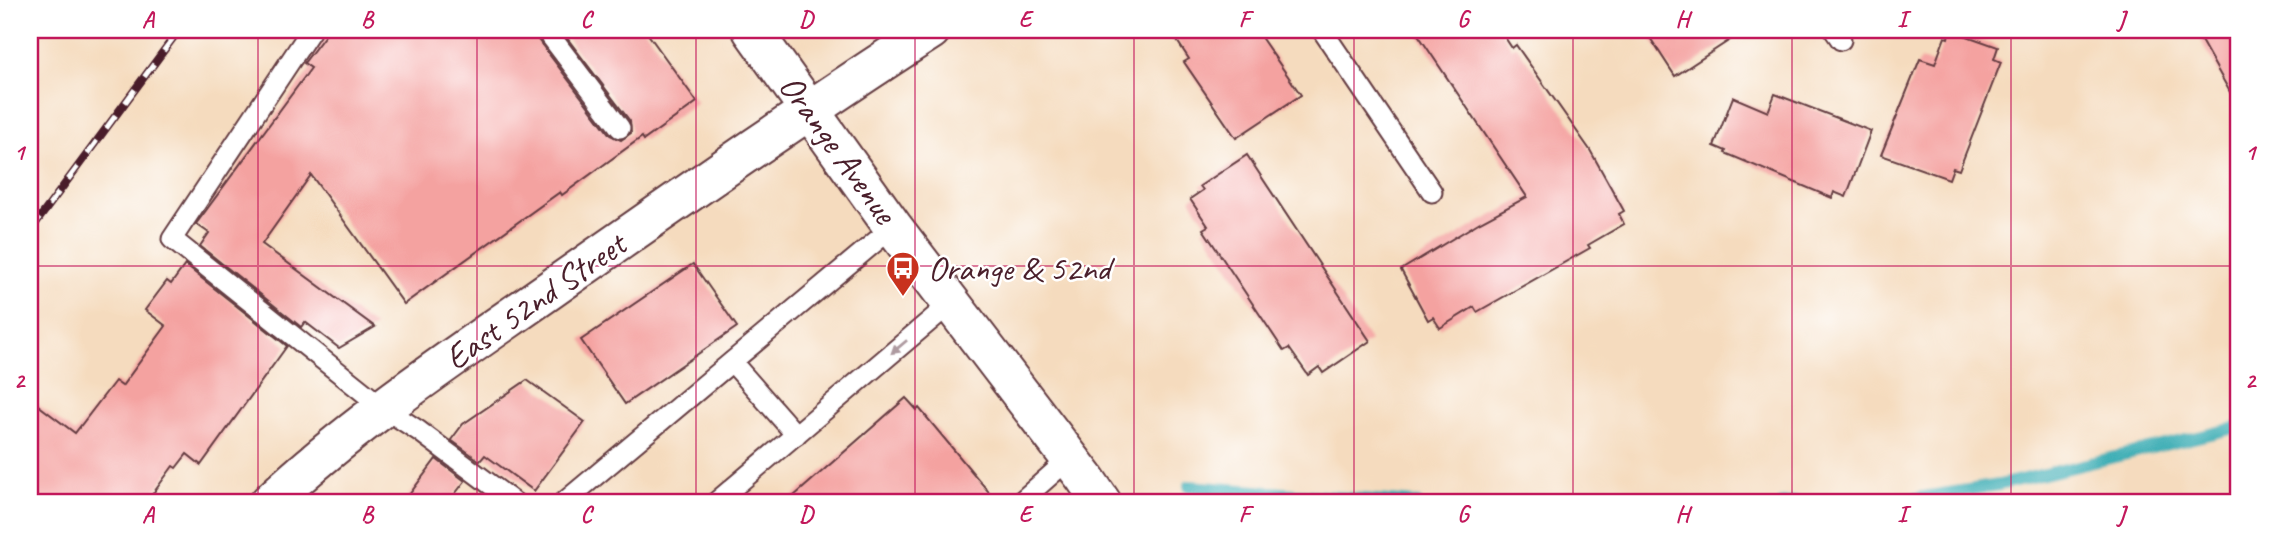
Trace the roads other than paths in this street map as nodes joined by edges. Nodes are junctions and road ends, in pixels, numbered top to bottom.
1 (311, 30) edge
2 (546, 30) edge
3 (752, 30) edge
4 (931, 30) edge
5 (1322, 30) edge
6 (809, 109) junction
7 (620, 128) dead end
8 (1432, 192) dead end
9 (893, 227) junction
10 (951, 303) junction
11 (732, 362) junction
12 (382, 407) junction
13 (796, 435) junction
14 (1070, 458) junction
15 (269, 503) edge
16 (515, 503) edge
17 (563, 503) edge
18 (715, 503) edge
19 (1019, 503) edge
20 (1102, 503) edge

1 - 12 lane
2 - 7 lane
3 - 6 street, Orange Avenue
4 - 6 street, East 52nd Street
5 - 8 lane
6 - 9 street, Orange Avenue
6 - 12 street, East 52nd Street
9 - 10 street, Orange Avenue
9 - 11 lane
10 -> 13 lane
10 - 14 street, Orange Avenue
11 - 13 lane
11 - 17 lane
12 - 15 street, East 52nd Street
12 - 16 lane
13 - 18 lane
14 - 19 lane
14 - 20 street, Orange Avenue

